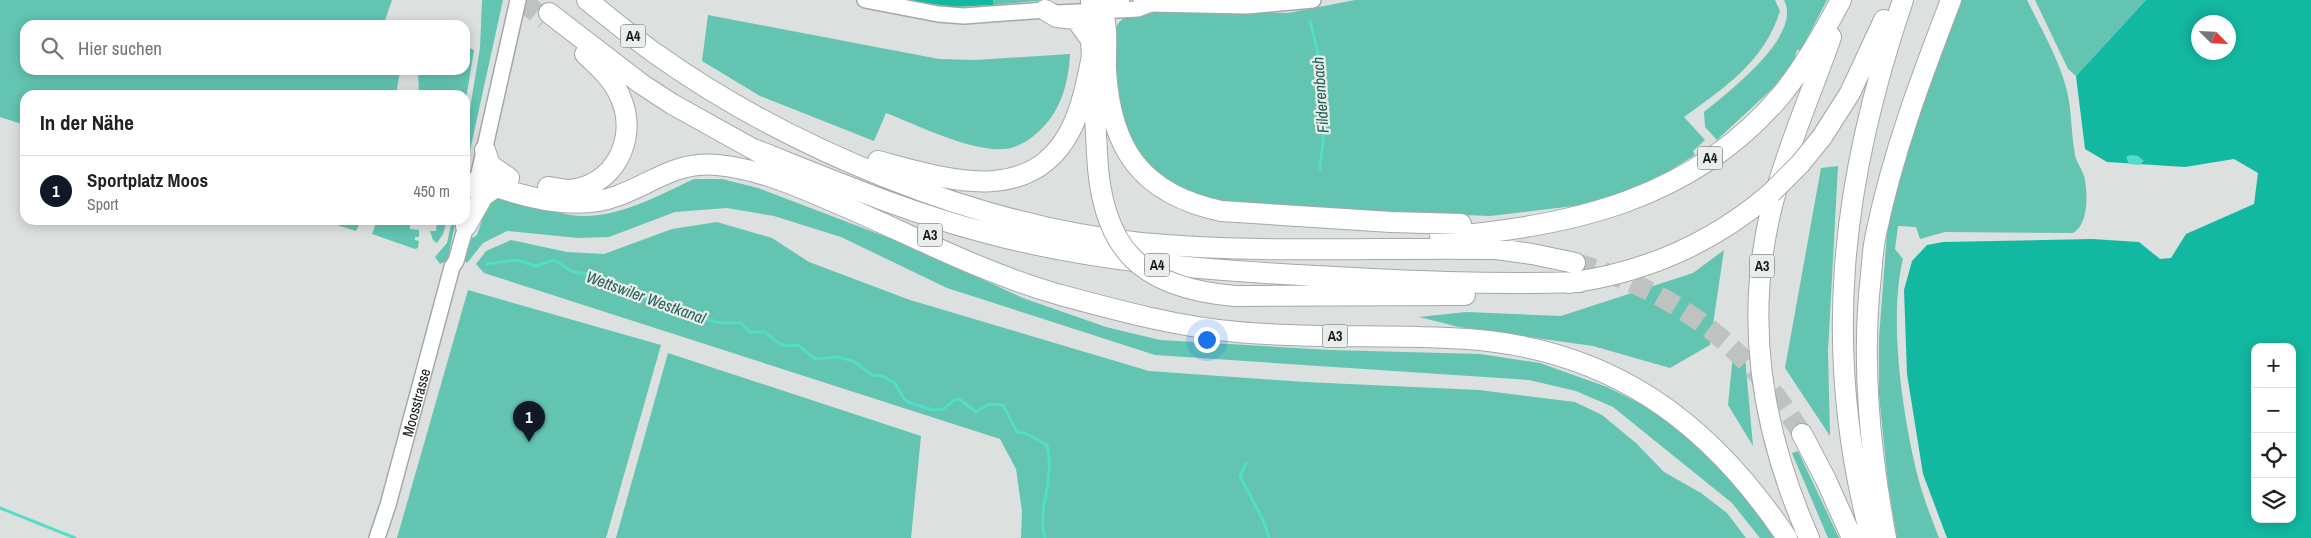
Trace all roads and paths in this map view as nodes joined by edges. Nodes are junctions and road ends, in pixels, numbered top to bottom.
1 (508, 0) edge
2 (518, 0) edge
3 (587, 0) edge
4 (865, 0) edge
5 (1314, 0) edge
6 (1843, 0) edge
7 (1892, 0) edge
8 (1903, 0) edge
9 (1951, 0) edge
10 (1046, 10) junction
11 (1110, 14) edge
12 (774, 126) junction
13 (751, 148) junction
14 (484, 150) junction
15 (483, 181) edge
16 (470, 214) edge
17 (1580, 216) junction
18 (463, 225) edge
19 (1276, 249) junction
20 (1578, 272) junction
21 (1115, 308) junction
22 (1802, 434) tunnel mouth
23 (377, 538) edge
24 (1787, 538) edge
25 (1809, 538) edge
26 (1852, 538) edge
27 (1871, 538) edge
28 (1886, 538) edge

1 - 15 main road
2 - 14 main road
3 - 12 highway, A4
4 - 10 main road
5 - 11 main road
6 - 17 highway, A4
6 - 25 highway, A3
7 - 20 highway, A4, bridge
8 - 27 highway
9 - 28 highway
10 - 11 main road
10 - 11 highway
11 - 12 highway
11 - 17 highway
11 - 20 highway, bridge
12 - 19 highway, A4
13 - 15 highway, A4
13 - 20 highway, A4
13 - 21 highway, A3
14 - 15 main road
14 - 15 highway
15 - 16 highway
15 - 21 highway
17 - 19 highway, A4
18 - 23 main road, Moosstrasse
19 - 20 highway, A4
21 - 24 highway, A3
22 - 26 highway

